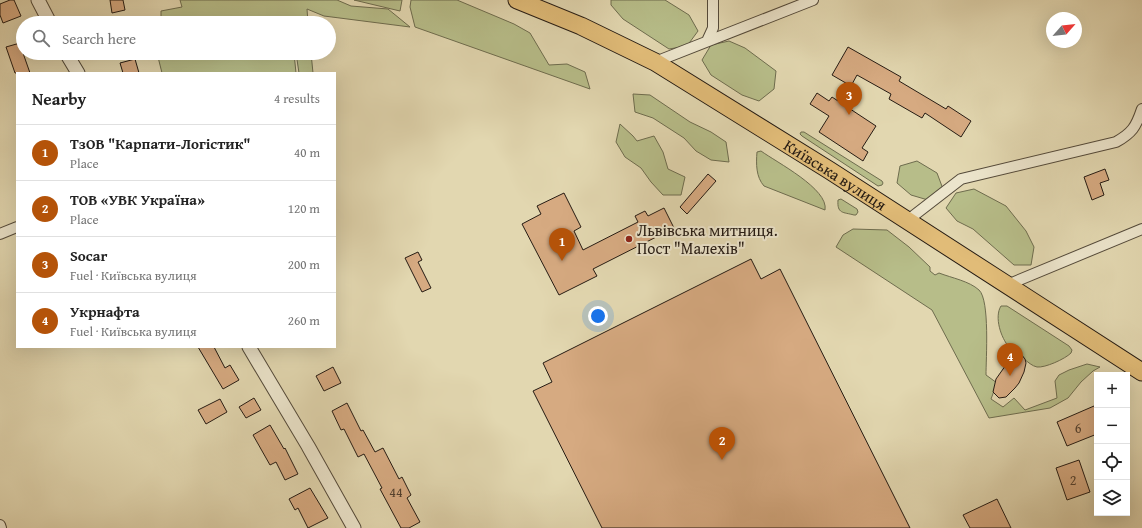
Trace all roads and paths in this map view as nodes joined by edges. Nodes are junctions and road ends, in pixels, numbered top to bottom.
1 (38, 0) edge
2 (713, 0) edge
3 (814, 0) edge
4 (523, 2) edge
5 (46, 16) edge
6 (707, 41) junction
7 (70, 60) edge
8 (655, 62) junction
9 (77, 72) edge
10 (1142, 110) edge
11 (908, 220) junction
12 (16, 227) edge
13 (1142, 229) edge
14 (0, 234) edge
15 (1007, 285) junction
16 (250, 348) edge
17 (1142, 372) edge
18 (354, 528) edge

1 - 5 street
2 - 6 street
3 - 6 street
4 - 8 highway, Київська вулиця
6 - 8 street
7 - 9 street
8 - 11 highway, Київська вулиця
10 - 11 street
11 - 15 highway, Київська вулиця
12 - 14 street
13 - 15 street
15 - 17 highway, Київська вулиця
16 - 18 street

